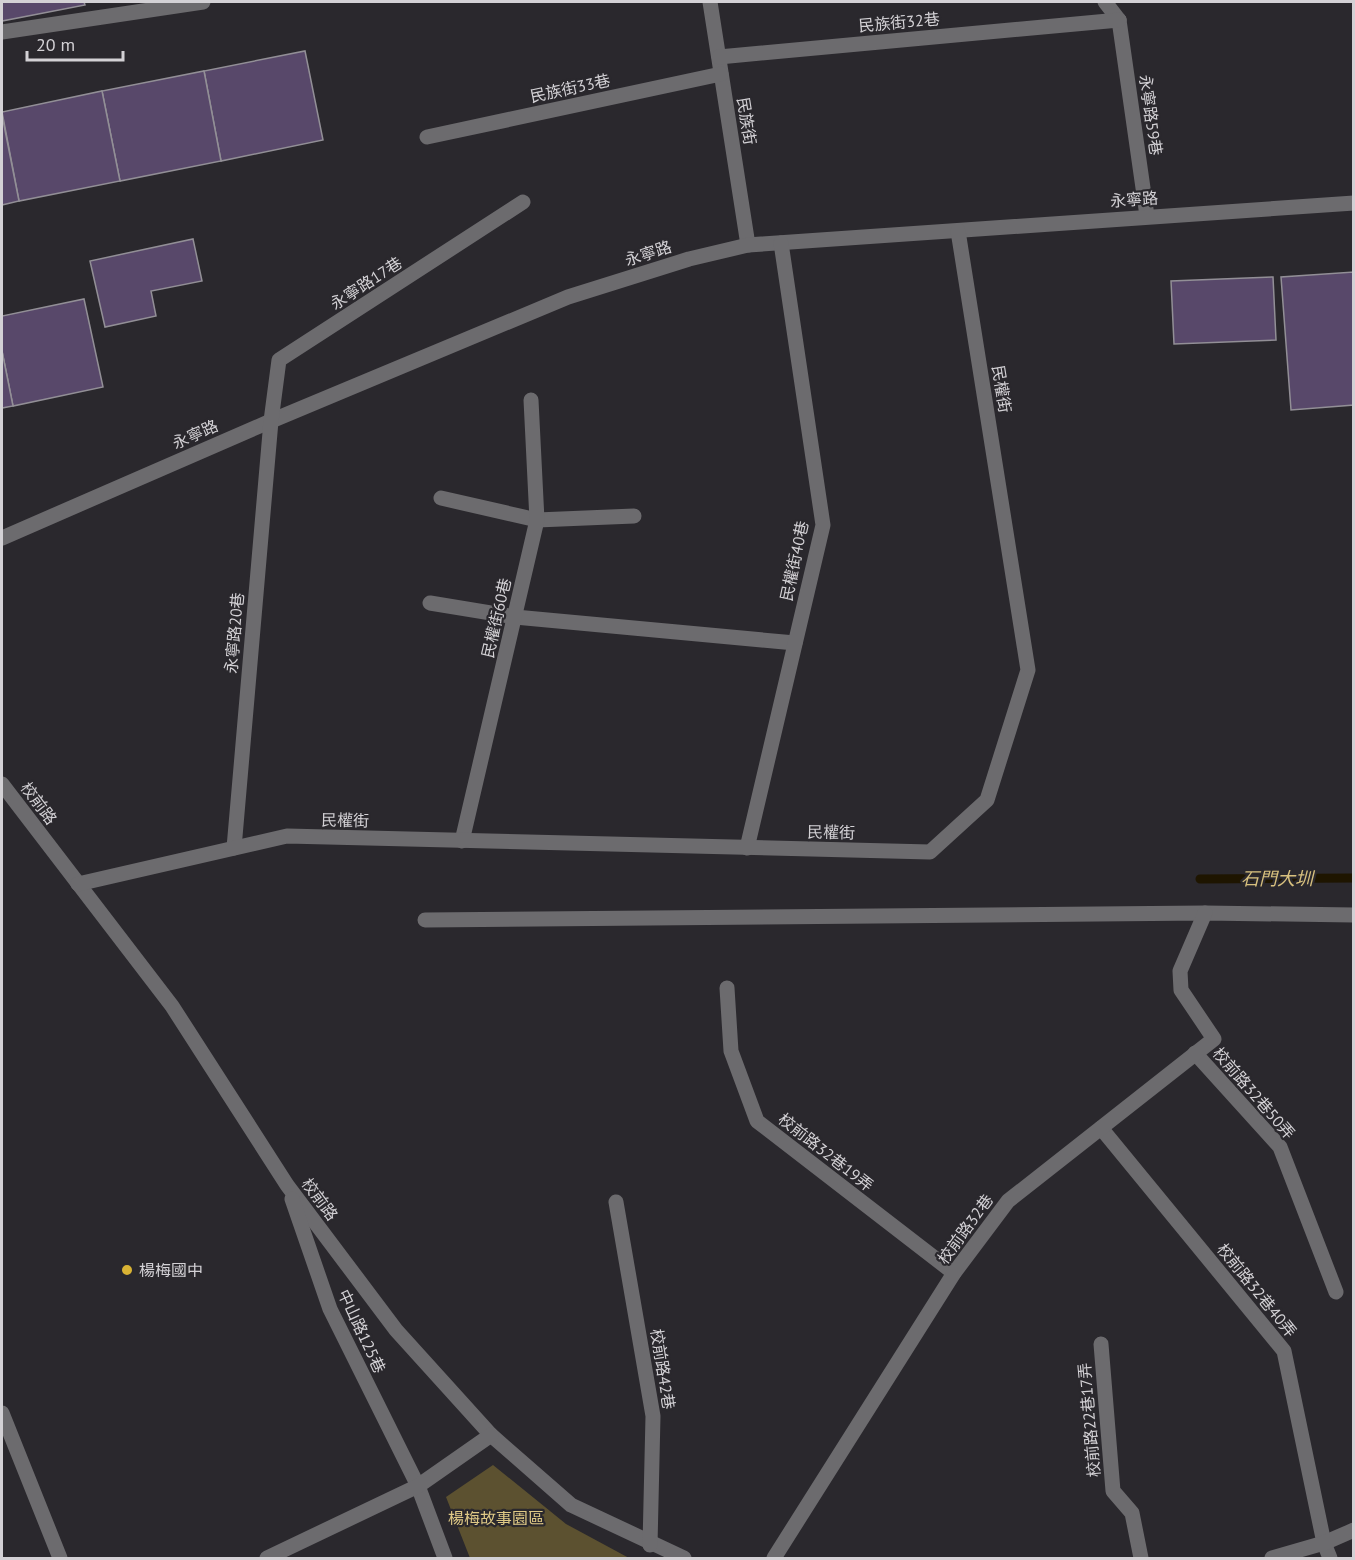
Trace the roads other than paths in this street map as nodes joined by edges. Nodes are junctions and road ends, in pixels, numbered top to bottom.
1 (203, 2) edge
2 (710, 2) edge
3 (1105, 2) edge
4 (1119, 20) junction
5 (2, 32) edge
6 (719, 57) junction
7 (721, 74) junction
8 (427, 137) dead end
9 (523, 202) dead end
10 (1353, 203) edge
11 (1147, 216) junction
12 (958, 231) junction
13 (781, 243) junction
14 (748, 245) junction
15 (531, 400) dead end
16 (271, 421) junction
17 (441, 498) dead end
18 (634, 516) dead end
19 (537, 520) junction
20 (2, 538) edge
21 (430, 603) dead end
22 (514, 616) junction
23 (795, 643) junction
24 (2, 783) edge
25 (462, 841) junction
26 (234, 848) junction
27 (747, 848) junction
28 (78, 884) junction
29 (1204, 913) junction
30 (1353, 915) edge
31 (426, 920) dead end
32 (727, 988) dead end
33 (1195, 1053) junction
34 (1101, 1128) junction
35 (287, 1185) junction
36 (616, 1202) dead end
37 (954, 1273) junction
38 (1336, 1292) dead end
39 (1101, 1344) dead end
40 (2, 1413) edge
41 (491, 1435) junction
42 (418, 1486) junction
43 (1353, 1530) edge
44 (1323, 1543) junction
45 (650, 1545) junction
46 (60, 1558) edge
47 (267, 1558) edge
48 (446, 1558) edge
49 (684, 1558) edge
50 (774, 1558) edge
51 (1141, 1558) edge
52 (1272, 1558) edge
53 (1330, 1558) edge

1 - 5 street
2 - 6 street, 民族街
3 - 4 street
4 - 6 street, 民族街32巷
4 - 11 street, 永寧路59巷
6 - 7 street, 民族街
7 - 8 street, 民族街33巷
7 - 14 street, 民族街
9 - 16 street, 永寧路17巷
10 - 11 street, 永寧路
11 - 12 street, 永寧路
12 - 13 street, 永寧路
12 - 27 street, 民權街
13 - 14 street, 永寧路
13 - 23 street, 民權街40巷
14 - 16 street, 永寧路
15 - 19 street, 民權街60巷
16 - 20 street, 永寧路
16 - 26 street, 永寧路20巷
17 - 19 street
18 - 19 street
19 - 22 street, 民權街60巷
21 - 22 street
22 - 23 street
22 - 25 street, 民權街60巷
23 - 27 street, 民權街40巷
24 - 28 street, 校前路
25 - 26 street, 民權街
25 - 27 street, 民權街
26 - 28 street, 民權街
28 - 35 street, 校前路
29 - 30 street
29 - 31 street
29 - 33 street, 校前路32巷
32 - 37 street, 校前路32巷19弄
33 - 34 street, 校前路32巷
33 - 38 street, 校前路32巷50弄
34 - 37 street, 校前路32巷
34 - 44 street, 校前路32巷40弄
35 - 41 street, 校前路
35 - 42 street, 中山路125巷
36 - 45 street, 校前路42巷
37 - 50 street, 校前路32巷
39 - 51 street, 校前路22巷17弄
40 - 46 street
41 - 42 street
41 - 45 street, 校前路
42 - 47 street
42 - 48 street, 中山路125巷
43 - 44 street
44 - 52 street
44 - 53 street, 校前路32巷40弄
45 - 49 street, 校前路

